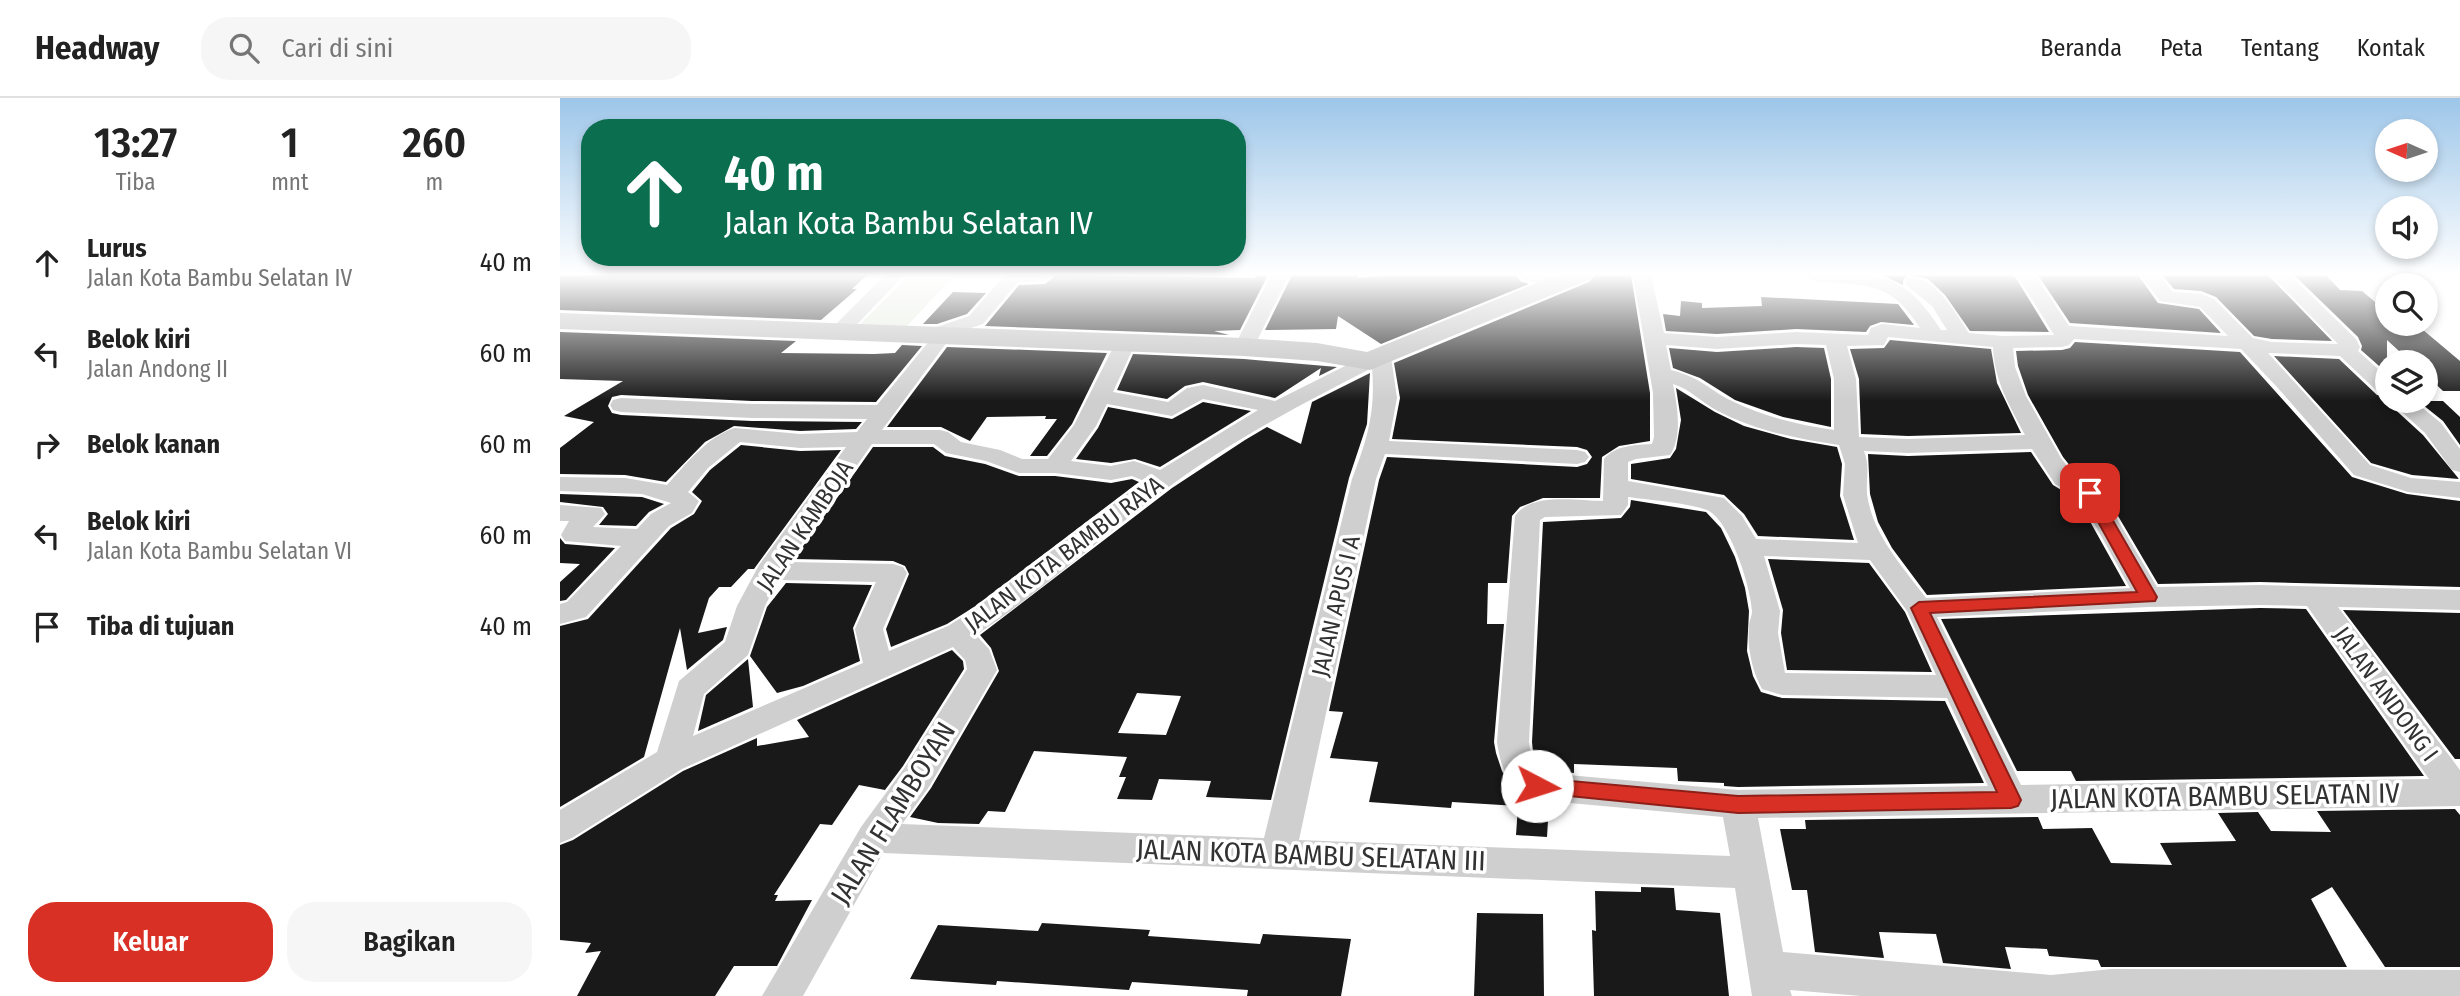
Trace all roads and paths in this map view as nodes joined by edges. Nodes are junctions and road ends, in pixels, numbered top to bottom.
1 (854, 317) edge
2 (979, 317) edge
3 (1259, 317) edge
4 (1478, 317) edge
5 (1650, 317) edge
6 (1924, 317) edge
7 (1949, 317) edge
8 (2053, 317) edge
9 (2221, 317) edge
10 (2322, 317) edge
11 (560, 321) edge
12 (840, 331) junction
13 (2063, 332) junction
14 (1934, 335) junction
15 (938, 336) junction
16 (1654, 338) junction
17 (1962, 338) junction
18 (1835, 339) junction
19 (1126, 342) junction
20 (2003, 342) junction
21 (2247, 343) junction
22 (1244, 347) junction
23 (2345, 350) junction
24 (1376, 359) junction
25 (1660, 374) junction
26 (2375, 377) edge
27 (1101, 397) junction
28 (621, 405) dead end
29 (1277, 408) junction
30 (883, 412) junction
31 (2415, 413) edge
32 (2433, 428) junction
33 (2460, 430) edge
34 (865, 438) junction
35 (1848, 441) junction
36 (2040, 442) junction
37 (1376, 447) junction
38 (1577, 457) dead end
39 (2460, 465) edge
40 (1055, 467) junction
41 (1162, 481) junction
42 (560, 484) edge
43 (1616, 487) junction
44 (2460, 490) edge
45 (673, 493) junction
46 (560, 513) edge
47 (641, 538) junction
48 (1747, 547) junction
49 (1879, 552) junction
50 (769, 571) junction
51 (2315, 596) junction
52 (2149, 597) junction
53 (2460, 600) edge
54 (1919, 608) junction
55 (560, 614) edge
56 (958, 633) junction
57 (879, 668) junction
58 (1957, 687) junction
59 (671, 760) junction
60 (2459, 792) edge
61 (2011, 800) junction
62 (1738, 804) junction
63 (560, 828) edge
64 (873, 838) junction
65 (1278, 854) junction
66 (1750, 873) junction
67 (1769, 983) edge
68 (2460, 989) edge
69 (782, 996) edge

1 - 12 street
2 - 15 street
3 - 22 street
4 - 24 street
5 - 16 street
6 - 14 street
7 - 17 street
8 - 13 street
9 - 21 street
10 - 23 street
11 - 12 street
12 - 15 street
13 - 20 street
13 - 21 street
14 - 17 street
14 - 18 street
15 - 19 street
15 - 30 street, JALAN KAMBOJA
16 - 18 street
16 - 25 street
17 - 20 street
18 - 35 street
19 - 22 street
19 - 27 street
20 - 36 street
21 - 23 street
21 - 44 street
22 - 24 street
23 - 26 street
24 - 29 street, JALAN KOTA BAMBU RAYA
24 - 37 street, JALAN APUS I A
25 - 35 street
25 - 43 street
27 - 29 street
27 - 40 street
28 - 30 street
29 - 41 street, JALAN KOTA BAMBU RAYA
30 - 34 street, JALAN KAMBOJA
31 - 32 street
32 - 33 street
32 - 39 street
34 - 40 street
34 - 45 street
34 - 50 street, JALAN KAMBOJA
35 - 36 street
35 - 49 street
36 - 52 street
37 - 38 street
37 - 65 street, JALAN APUS I A
40 - 41 street
41 - 56 street, JALAN KOTA BAMBU RAYA
42 - 45 street
43 - 48 street
43 - 62 street, JALAN KOTA BAMBU SELATAN IV
45 - 47 street
46 - 47 street
47 - 55 street
48 - 49 street
48 - 58 street
49 - 54 street
50 - 57 street
50 - 59 street, JALAN KAMBOJA
51 - 52 street
51 - 53 street
51 - 60 street, JALAN ANDONG I
52 - 54 street
54 - 58 street
56 - 57 street, JALAN KOTA BAMBU RAYA
56 - 64 street, JALAN FLAMBOYAN
57 - 59 street, JALAN KOTA BAMBU RAYA
58 - 61 street
59 - 63 street, JALAN KOTA BAMBU RAYA
60 - 61 street, JALAN KOTA BAMBU SELATAN IV
61 - 62 street, JALAN KOTA BAMBU SELATAN IV
62 - 66 street
64 - 65 street, JALAN KOTA BAMBU SELATAN III
64 - 69 street, JALAN FLAMBOYAN
65 - 66 street, JALAN KOTA BAMBU SELATAN III
66 - 67 street
67 - 68 street

